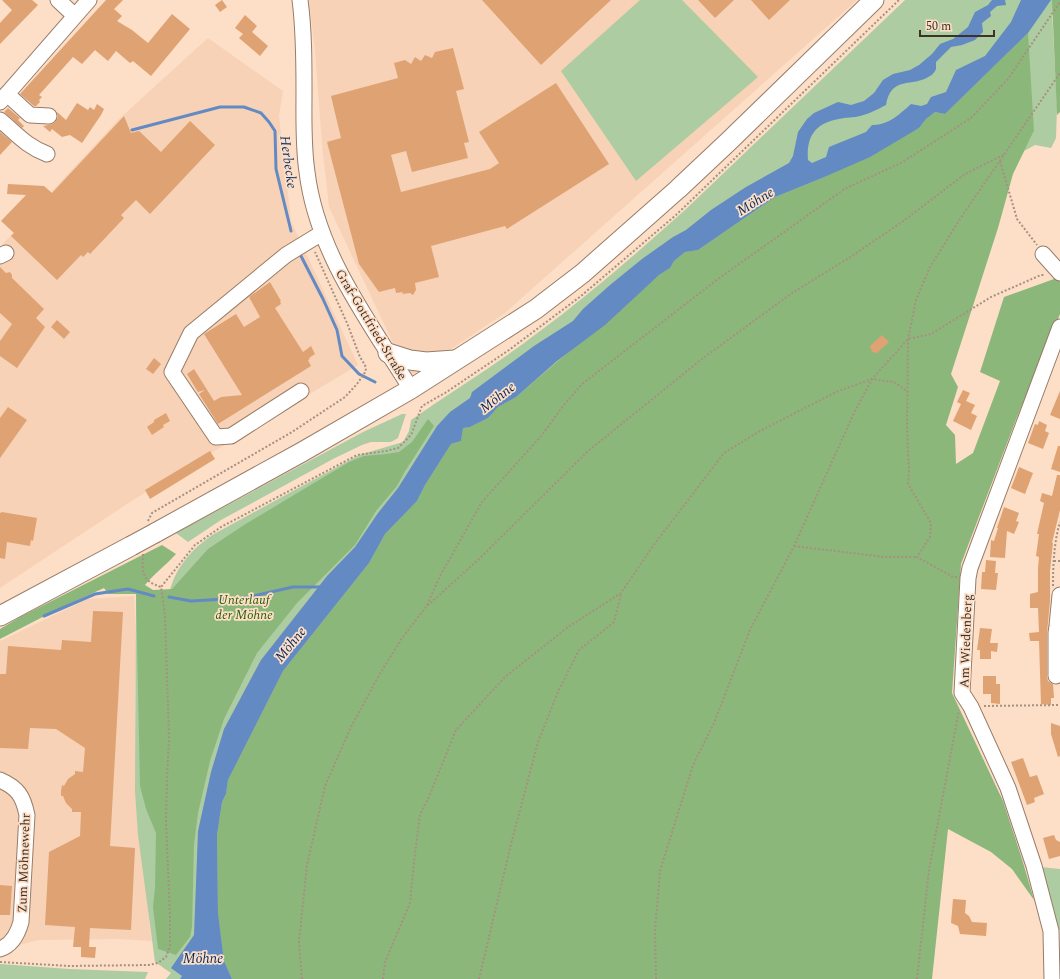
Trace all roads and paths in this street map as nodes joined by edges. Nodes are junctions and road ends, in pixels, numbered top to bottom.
1 (58, 0) edge
2 (89, 0) edge
3 (300, 0) edge
4 (874, 0) edge
5 (1060, 2) edge
6 (74, 15) junction
7 (1060, 72) edge
8 (3, 98) edge
9 (49, 116) dead end
10 (0, 120) edge
11 (47, 154) dead end
12 (1005, 154) junction
13 (1000, 161) junction
14 (311, 240) junction
15 (1043, 254) joint
16 (1054, 274) edge
17 (1060, 327) edge
18 (908, 339) junction
19 (388, 353) junction
20 (456, 360) junction
21 (872, 379) junction
22 (356, 384) dead end
23 (411, 389) junction
24 (301, 391) dead end
25 (908, 392) junction
26 (422, 406) dead end
27 (1060, 522) edge
28 (1056, 539) junction
29 (1060, 539) edge
30 (794, 546) junction
31 (917, 557) junction
32 (1054, 561) junction
33 (1060, 561) edge
34 (968, 578) junction
35 (1057, 592) edge
36 (621, 593) junction
37 (426, 607) junction
38 (0, 616) edge
39 (1056, 676) dead end
40 (962, 693) junction
41 (1060, 705) edge
42 (971, 707) junction
43 (0, 780) edge
44 (0, 949) edge
45 (0, 962) edge
46 (302, 979) edge
47 (383, 979) edge
48 (479, 979) edge
49 (656, 979) edge
50 (917, 979) edge
51 (1052, 979) edge

1 - 6 street
2 - 6 street
3 - 14 street, Graf-Gottfried-Straße
4 - 20 main road
5 - 37 path
6 - 8 street
7 - 12 path
8 - 9 street
10 - 11 street
12 - 13 path
12 - 37 path
13 - 15 path
13 - 18 path
14 - 19 street, Graf-Gottfried-Straße
14 - 22 path
14 - 24 street
15 - 16 street
16 - 18 path
17 - 34 street, Am Wiedenberg
18 - 21 path
18 - 25 path
19 - 20 main road
19 - 23 street, Graf-Gottfried-Straße
20 - 23 main road
21 - 25 path
21 - 30 path
21 - 36 path
23 - 38 main road, bridge
25 - 31 path
26 - 45 path
27 - 28 path
28 - 29 path
28 - 32 path
30 - 31 path
30 - 49 path
31 - 34 path
32 - 33 path
32 - 35 path
34 - 40 street, Am Wiedenberg
35 - 39 street
36 - 47 path
36 - 48 path
37 - 46 path
40 - 42 street, Am Wiedenberg
40 - 50 path
41 - 42 path
42 - 51 street, Am Wiedenberg
43 - 44 street, Zum Möhnewehr

